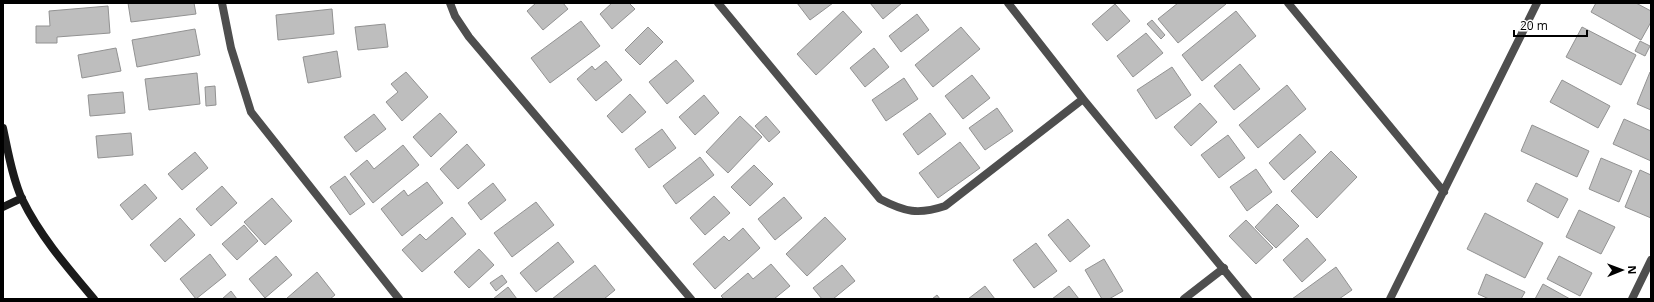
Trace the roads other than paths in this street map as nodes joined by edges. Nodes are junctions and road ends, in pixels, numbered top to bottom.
1 (222, 3) edge
2 (450, 3) edge
3 (718, 3) edge
4 (1008, 3) edge
5 (1288, 3) edge
6 (1537, 3) edge
7 (1083, 99) junction
8 (3, 128) edge
9 (1444, 192) junction
10 (22, 198) junction
11 (3, 207) edge
12 (1651, 260) edge
13 (1224, 268) junction
14 (94, 299) edge
15 (399, 299) edge
16 (691, 299) edge
17 (1184, 299) edge
18 (1248, 299) edge
19 (1390, 299) edge
20 (1632, 299) edge

1 - 15 street
2 - 16 street
3 - 7 street
4 - 7 street
5 - 9 street
6 - 9 street
7 - 13 street
8 - 10 street
9 - 19 street
10 - 11 street
10 - 14 street
12 - 20 street
13 - 17 street
13 - 18 street

